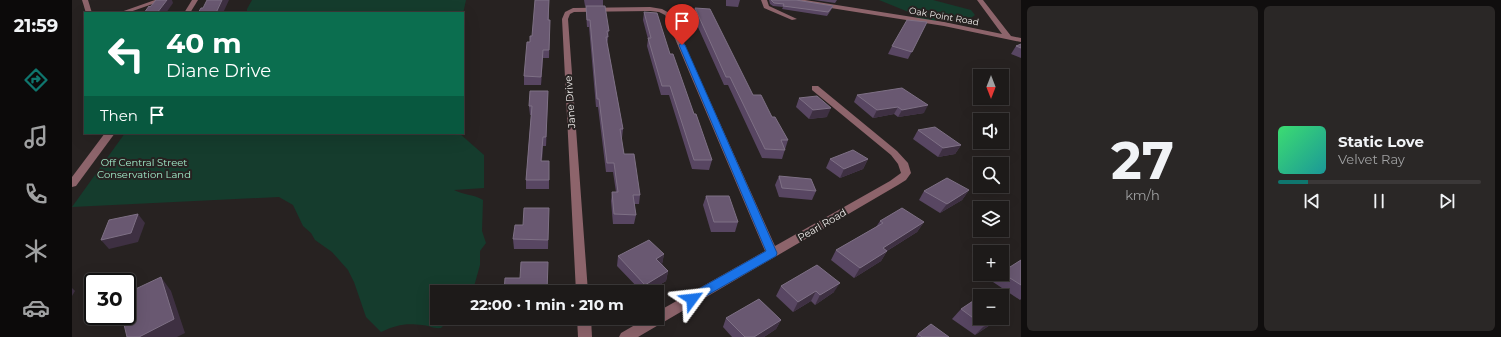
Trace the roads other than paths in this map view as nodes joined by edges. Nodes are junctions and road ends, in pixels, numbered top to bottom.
1 (85, 0) edge
2 (161, 0) edge
3 (195, 0) edge
4 (764, 0) edge
5 (793, 0) edge
6 (980, 0) edge
7 (89, 12) edge
8 (124, 12) edge
9 (188, 12) edge
10 (794, 19) dead end
11 (1008, 37) junction
12 (1021, 40) edge
13 (815, 88) dead end
14 (109, 134) edge
15 (72, 184) edge
16 (772, 253) junction
17 (582, 285) edge
18 (584, 325) edge
19 (585, 337) edge
20 (626, 337) edge

1 - 7 street
2 - 8 street
3 - 9 street
4 - 10 street
5 - 11 street, Oak Point Road
6 - 11 street
11 - 12 street, Oak Point Road
13 - 16 street, Pearl Road
14 - 15 street
16 - 17 street, Jane Drive
16 - 20 street, Pearl Road
18 - 19 street

